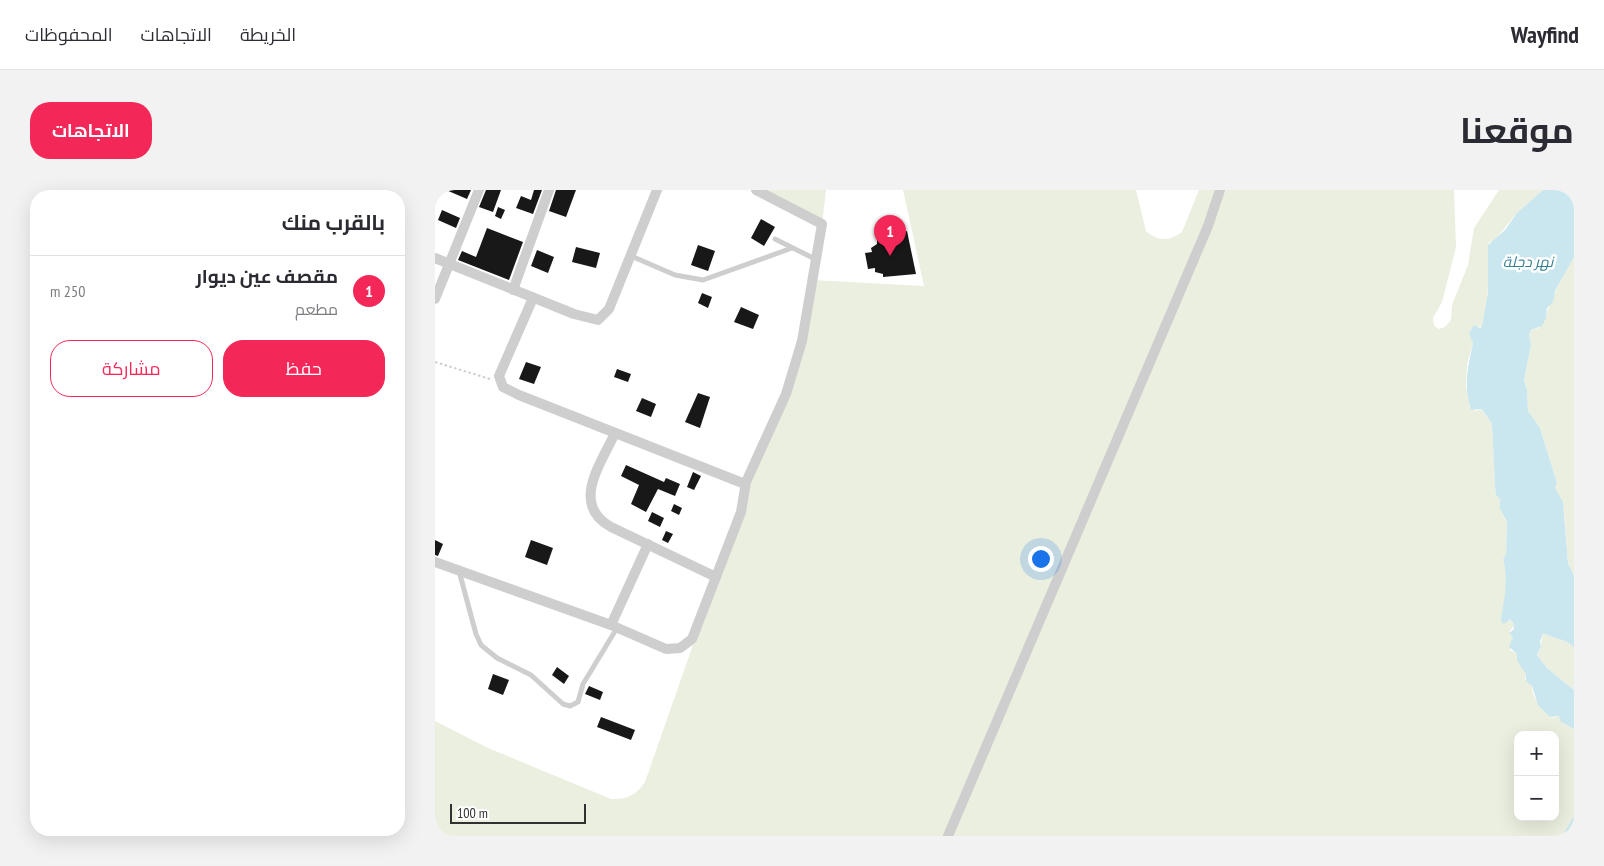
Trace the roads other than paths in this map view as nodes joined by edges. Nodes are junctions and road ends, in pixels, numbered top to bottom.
1 (479, 190) edge
2 (549, 190) edge
3 (657, 190) edge
4 (756, 190) edge
5 (1220, 190) edge
6 (775, 240) dead end
7 (792, 248) junction
8 (631, 256) junction
9 (435, 258) edge
10 (816, 260) junction
11 (449, 264) junction
12 (513, 290) junction
13 (533, 298) junction
14 (435, 299) edge
15 (615, 433) junction
16 (745, 484) junction
17 (648, 544) junction
18 (435, 562) edge
19 (459, 571) junction
20 (716, 577) junction
21 (614, 627) junction
22 (948, 836) edge

1 - 11 street
2 - 12 street
3 - 8 street
4 - 10 street
5 - 22 street
6 - 7 lane
7 - 8 lane
7 - 10 lane
8 - 13 street
9 - 11 street
10 - 16 street
11 - 12 street
11 - 14 street
12 - 13 street
13 - 15 street
15 - 16 street
15 - 17 street
16 - 20 street
17 - 20 street
17 - 21 street
18 - 19 street
19 - 21 street
19 - 21 lane
20 - 21 street

